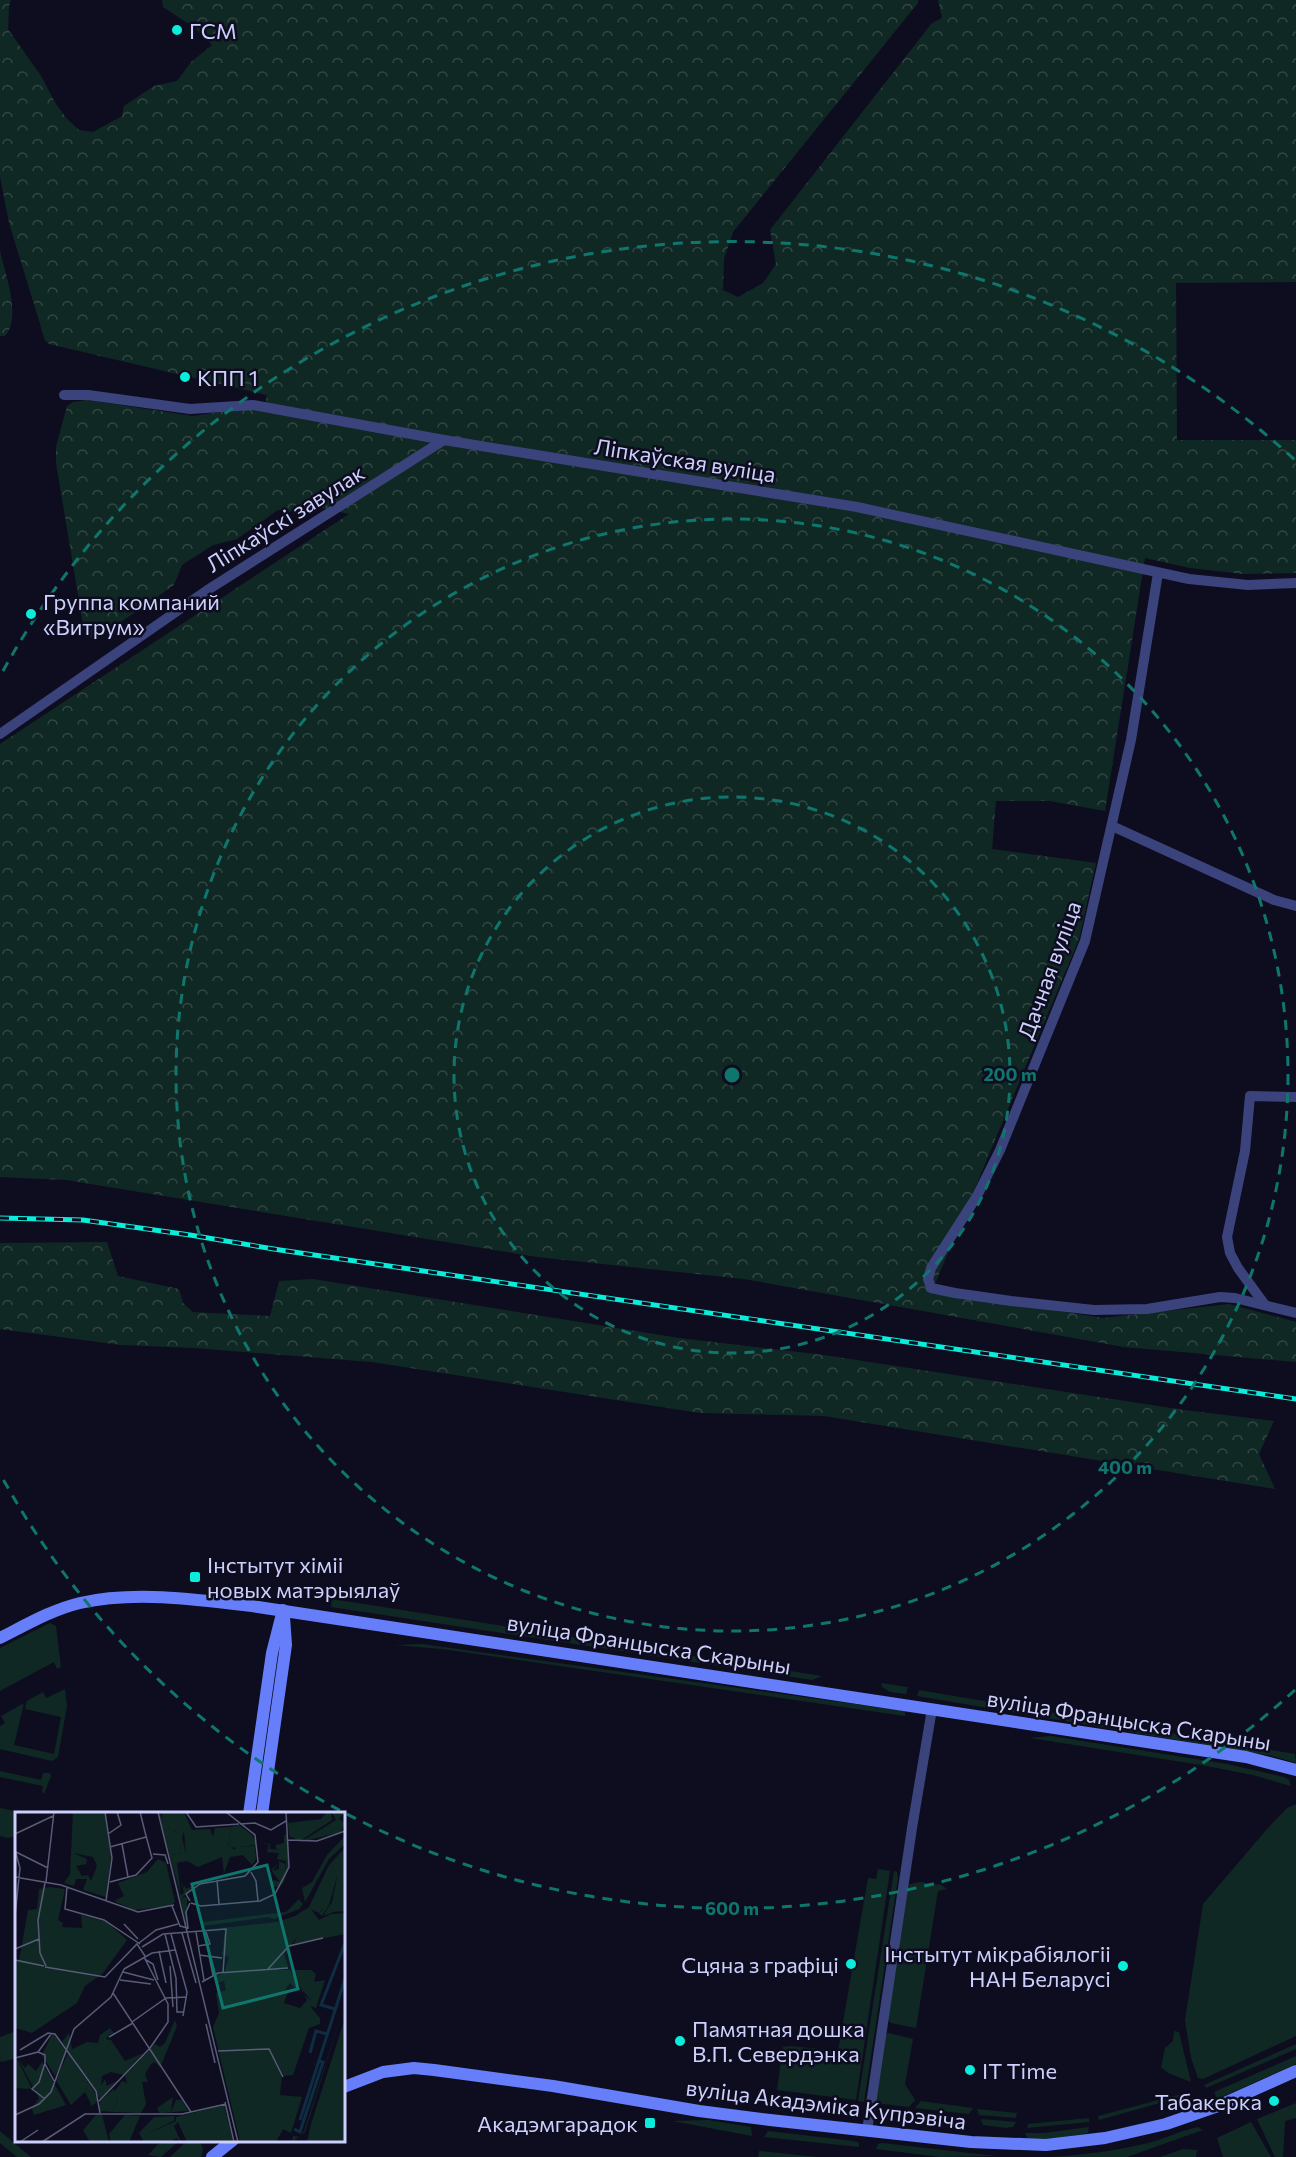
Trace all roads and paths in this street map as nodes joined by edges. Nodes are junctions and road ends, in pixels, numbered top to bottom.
1 (64, 395) dead end
2 (444, 440) junction
3 (1158, 573) junction
4 (1296, 583) edge
5 (0, 734) edge
6 (1112, 826) junction
7 (1296, 906) edge
8 (1296, 1097) edge
9 (1265, 1305) junction
10 (1296, 1313) edge
11 (283, 1610) junction
12 (0, 1638) edge
13 (932, 1709) junction
14 (1296, 1770) edge
15 (249, 1812) edge
16 (262, 1812) edge
17 (1296, 2071) edge
18 (345, 2086) edge
19 (867, 2131) junction
20 (231, 2142) edge
21 (212, 2157) edge

1 - 2 street, Ліпкаўская вуліца
2 - 3 street, Ліпкаўская вуліца
2 - 5 street, Ліпкаўскі завулак
3 - 4 street, Ліпкаўская вуліца
3 - 6 street, Дачная вуліца
6 - 7 street
6 - 9 street, Дачная вуліца
8 - 9 street
9 - 10 street
11 - 12 main road, вуліца Францыска Скарыны
11 - 13 main road, вуліца Францыска Скарыны
11 - 15 main road
11 - 16 main road
13 - 14 main road, вуліца Францыска Скарыны
13 - 19 street
17 - 19 main road, вуліца Акадэміка Купрэвіча
18 - 19 main road, вуліца Акадэміка Купрэвіча
20 - 21 main road

